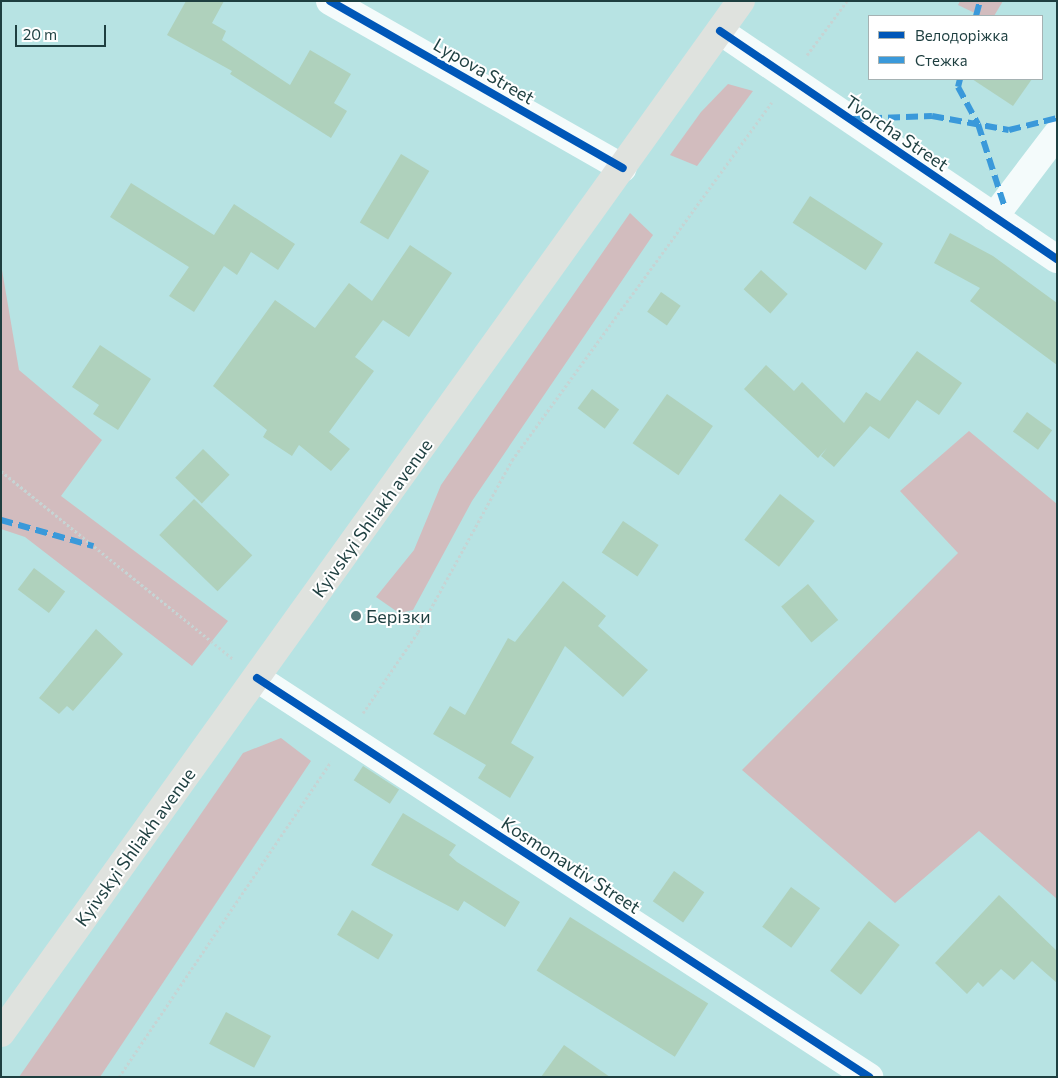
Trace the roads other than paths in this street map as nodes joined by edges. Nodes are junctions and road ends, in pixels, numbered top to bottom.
1 (330, 1) edge
2 (741, 1) edge
3 (720, 31) junction
4 (1057, 134) edge
5 (623, 168) junction
6 (994, 217) junction
7 (1057, 259) edge
8 (257, 678) junction
9 (1, 1033) edge
10 (869, 1077) edge

1 - 5 street, Lypova Street
2 - 3 main road, Kyivskyi Shliakh avenue
3 - 5 main road, Kyivskyi Shliakh avenue
3 - 6 street, Tvorcha Street
4 - 6 street
5 - 8 main road, Kyivskyi Shliakh avenue
6 - 7 street, Tvorcha Street
8 - 9 main road, Kyivskyi Shliakh avenue
8 - 10 street, Kosmonavtiv Street

